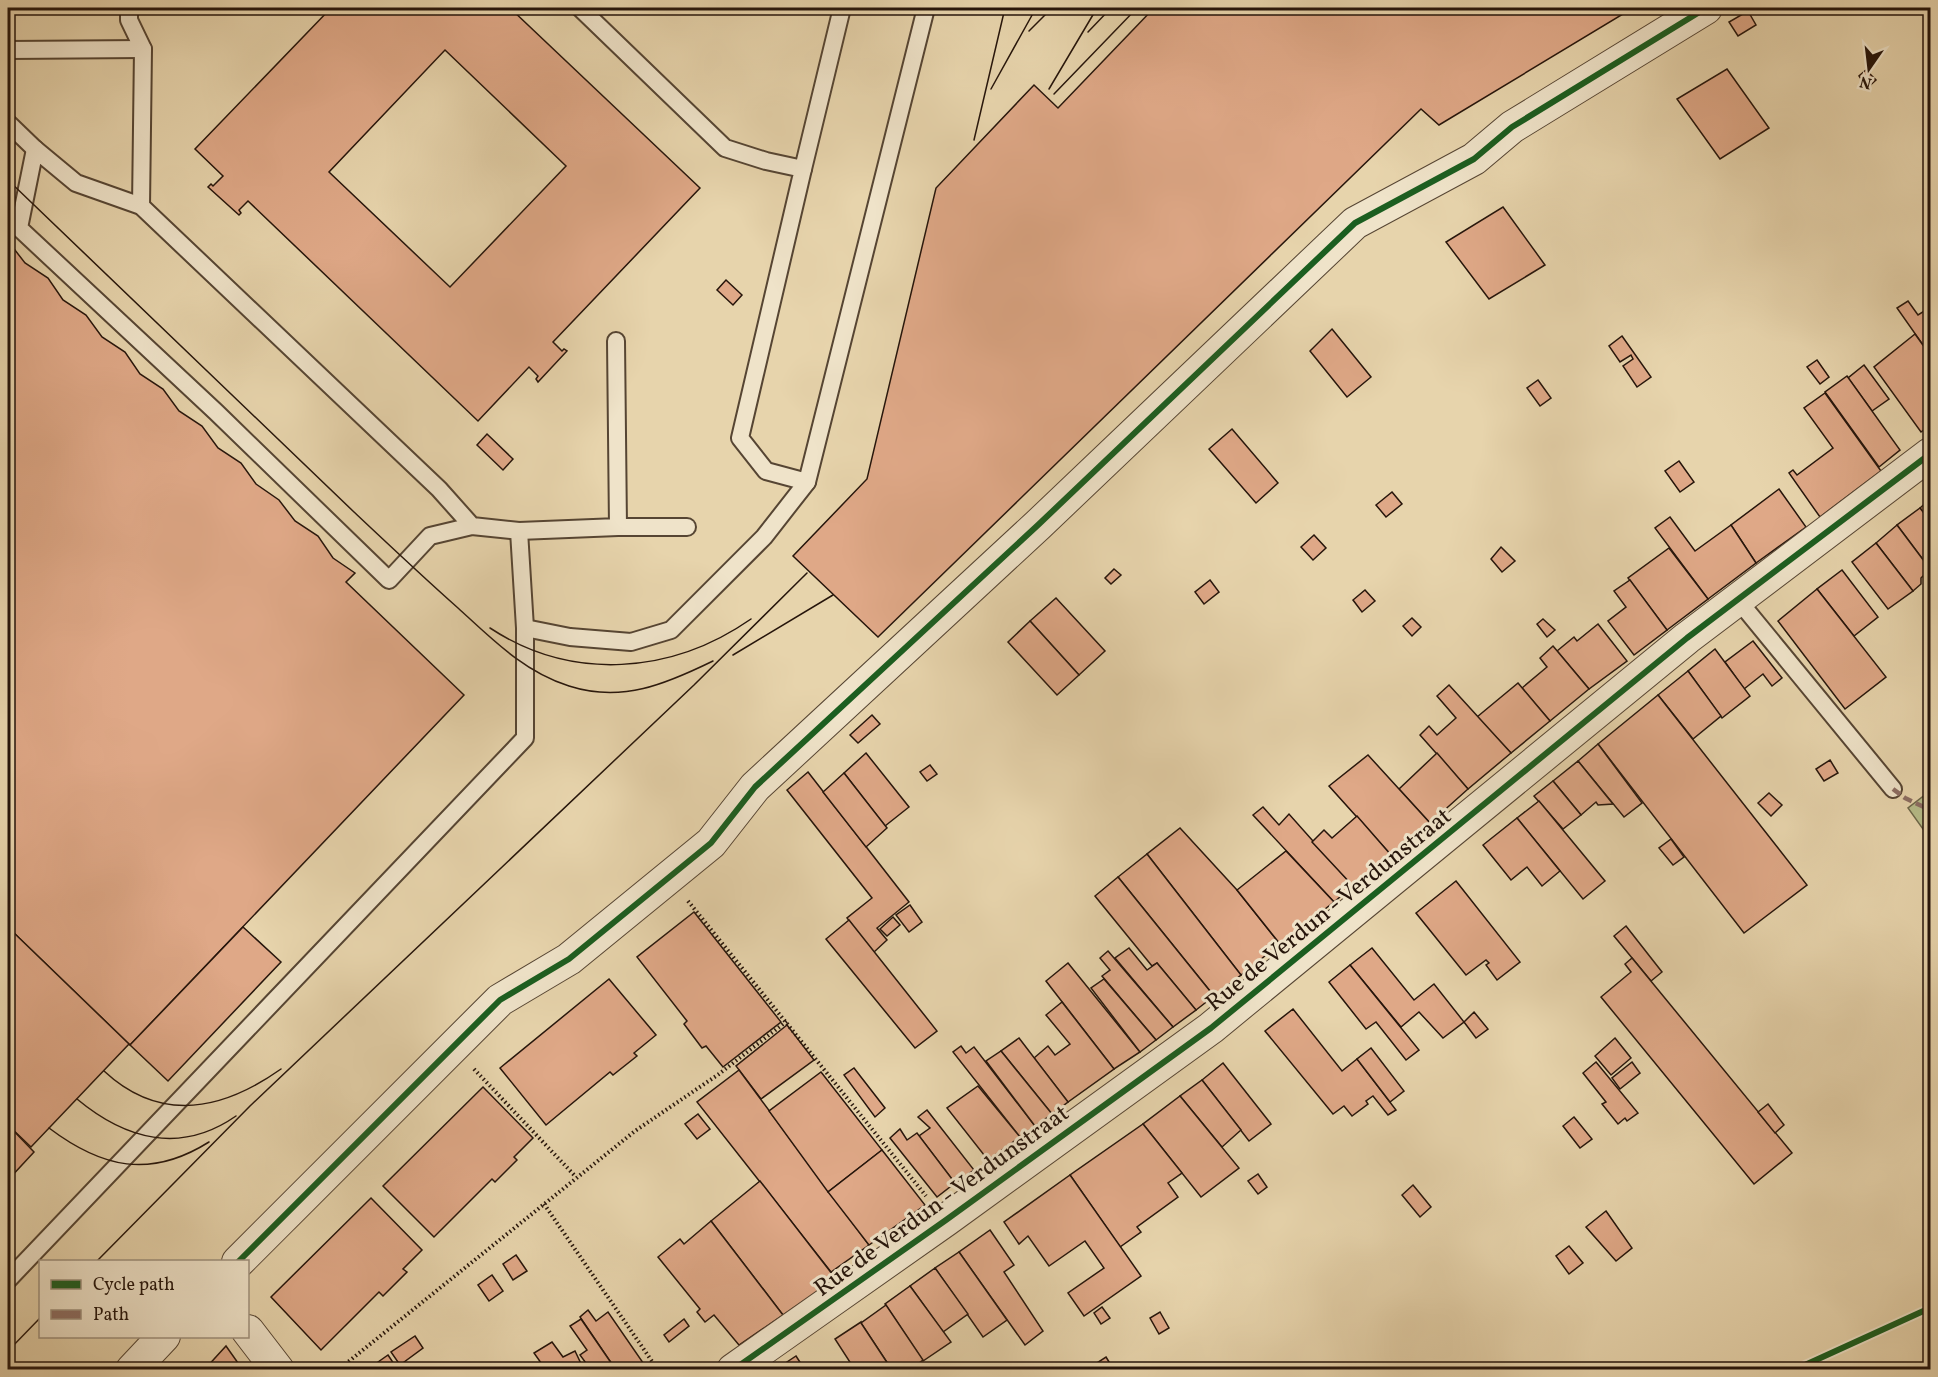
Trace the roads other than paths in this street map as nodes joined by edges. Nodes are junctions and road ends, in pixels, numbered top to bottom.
1 (129, 8) edge
2 (580, 8) edge
3 (842, 8) edge
4 (926, 8) edge
5 (1706, 8) edge
6 (142, 49) junction
7 (8, 50) edge
8 (8, 123) edge
9 (34, 149) junction
10 (803, 169) junction
11 (141, 206) junction
12 (616, 341) dead end
13 (1930, 454) edge
14 (807, 482) junction
15 (472, 526) junction
16 (618, 527) junction
17 (687, 527) dead end
18 (519, 531) junction
19 (1738, 600) junction
20 (525, 628) junction
21 (1893, 789) dead end
22 (240, 1260) edge
23 (8, 1280) edge
24 (249, 1332) edge
25 (163, 1338) edge
26 (132, 1370) edge
27 (278, 1370) edge
28 (732, 1370) edge

1 - 6 lane
2 - 10 lane
3 - 10 lane
4 - 14 lane
5 - 22 street
6 - 7 lane
6 - 11 lane
8 - 9 lane
9 - 11 lane
9 - 15 lane
10 - 14 lane
11 - 15 lane
12 - 16 lane
13 - 19 street, Rue de Verdun - Verdunstraat
14 - 20 lane
15 - 18 lane
16 - 17 lane
16 - 18 lane
18 - 20 lane
19 - 21 lane
19 - 28 street, Rue de Verdun - Verdunstraat
20 - 23 lane
24 - 27 street
25 - 26 street

